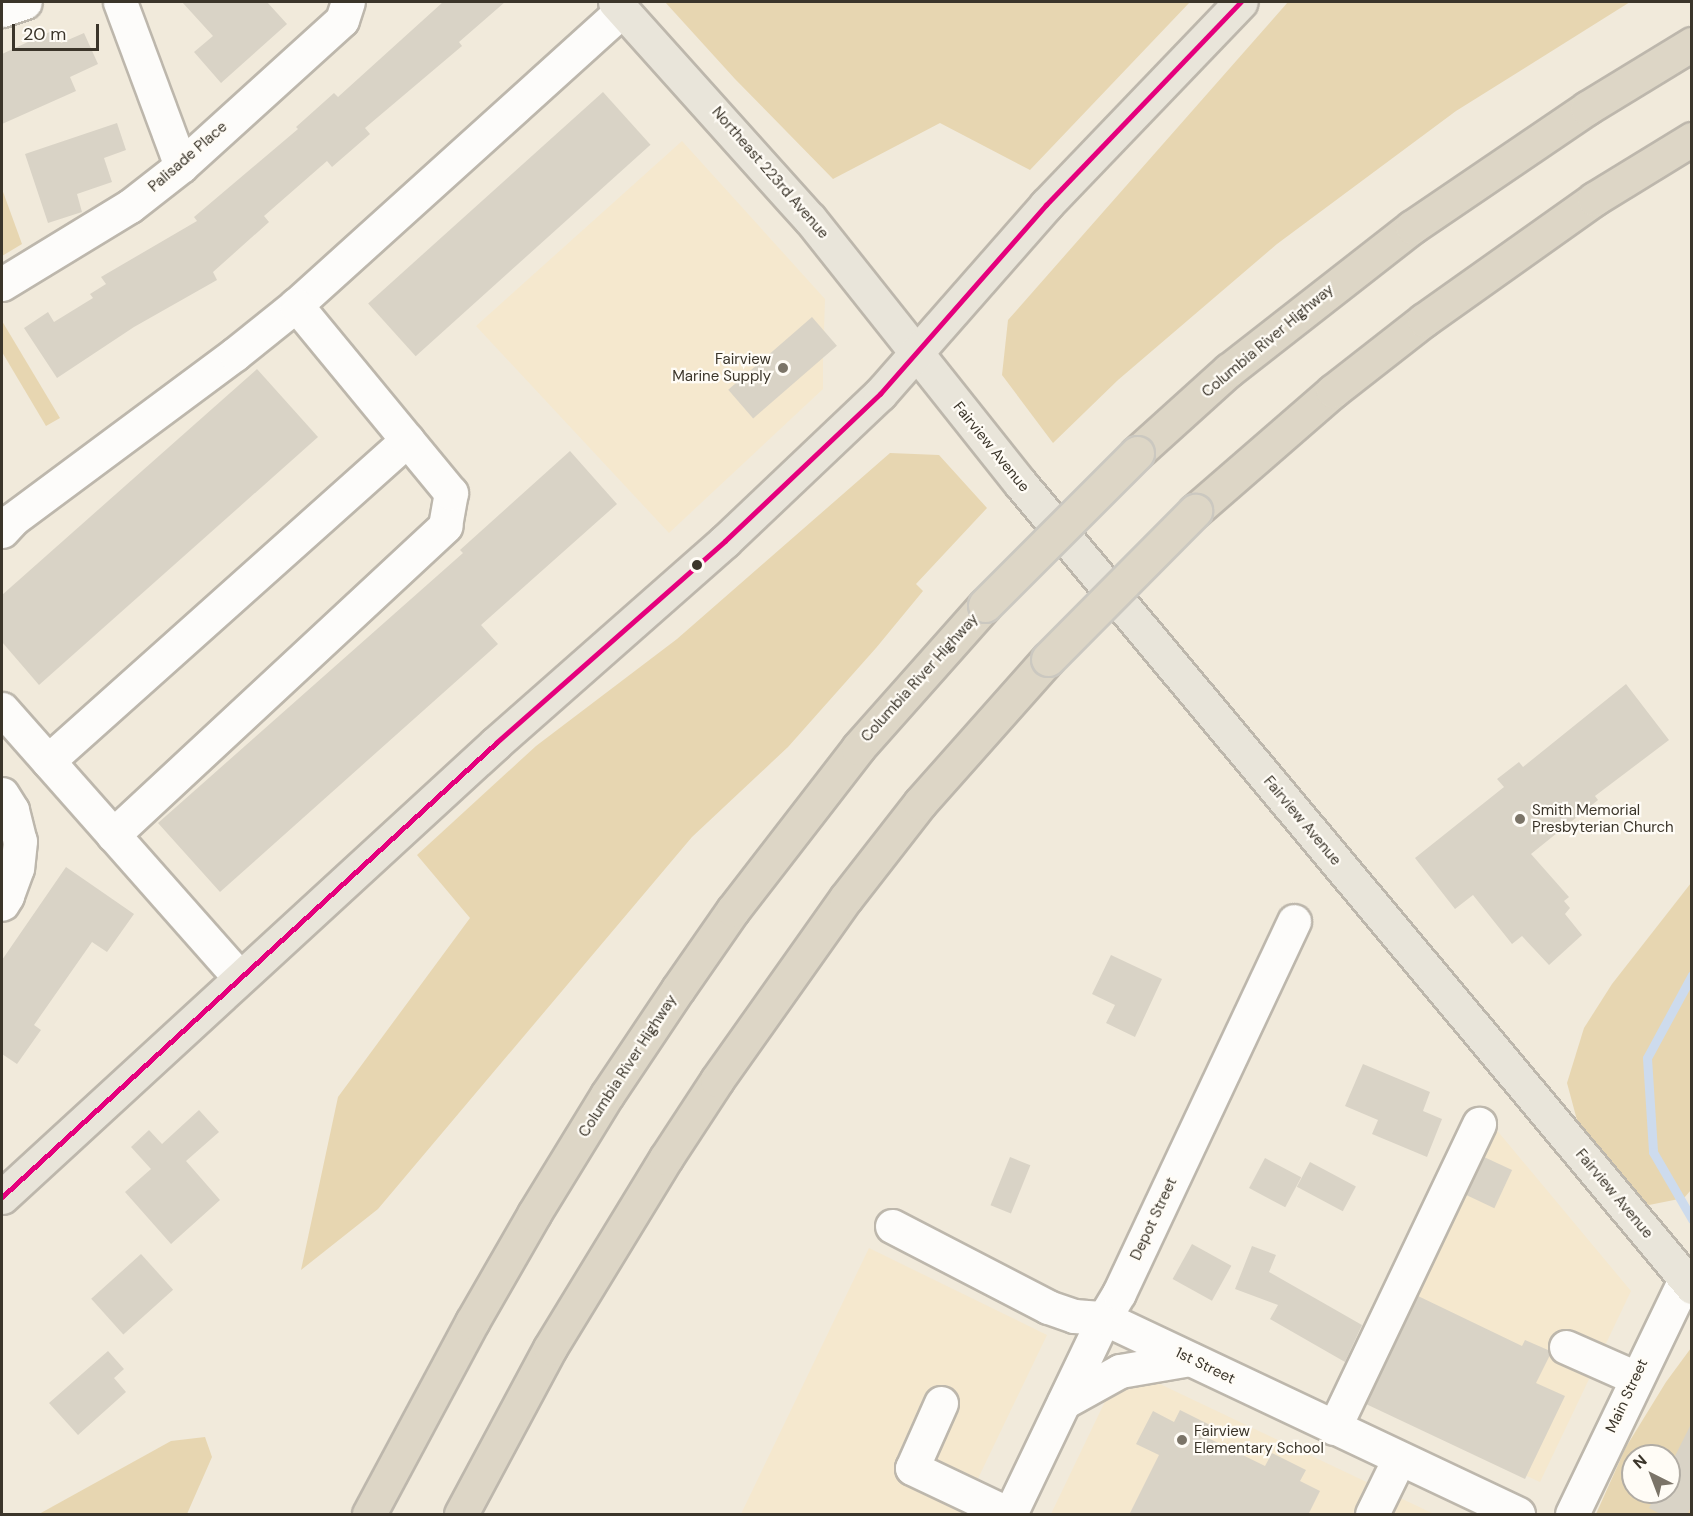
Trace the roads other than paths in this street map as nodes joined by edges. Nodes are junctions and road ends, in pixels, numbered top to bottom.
1 (25, 2) edge
2 (120, 2) edge
3 (348, 2) edge
4 (1241, 2) edge
5 (619, 6) edge
6 (2, 10) edge
7 (1692, 44) edge
8 (1692, 139) edge
9 (181, 166) junction
10 (2, 284) edge
11 (296, 306) junction
12 (916, 352) junction
13 (407, 440) junction
14 (2, 531) edge
15 (2, 709) edge
16 (48, 761) junction
17 (2, 794) edge
18 (113, 835) junction
19 (2, 904) edge
20 (1294, 921) dead end
21 (239, 977) junction
22 (1479, 1124) dead end
23 (2, 1197) edge
24 (892, 1226) dead end
25 (1688, 1283) edge
26 (1104, 1318) junction
27 (1566, 1347) dead end
28 (1190, 1359) junction
29 (1636, 1378) junction
30 (1064, 1402) junction
31 (941, 1403) dead end
32 (1334, 1428) junction
33 (1399, 1459) junction
34 (369, 1515) edge
35 (461, 1515) edge
36 (1010, 1515) edge
37 (1372, 1515) edge
38 (1518, 1515) edge
39 (1572, 1515) edge

1 - 6 street
2 - 9 street
3 - 9 street, Palisade Place
4 - 12 main road
5 - 11 street
5 - 12 main road, Northeast 223rd Avenue
7 - 34 highway, Columbia River Highway, bridge
8 - 35 highway, bridge
9 - 10 street, Palisade Place
11 - 13 street
11 - 14 street
12 - 21 main road
12 - 25 main road, Fairview Avenue
13 - 16 street
13 - 18 street
15 - 16 street
16 - 18 street
17 - 19 street
18 - 21 street
20 - 26 street, Depot Street
21 - 23 main road
22 - 32 street
24 - 26 street, 1st Street
25 - 29 street, Main Street
26 - 28 street, 1st Street
26 - 30 street, Depot Street
27 - 29 street
28 - 30 street
28 - 32 street, 1st Street
29 - 39 street, Main Street
30 - 36 street, Depot Street
31 - 36 street
32 - 33 street, 1st Street
33 - 37 street
33 - 38 street, 1st Street

